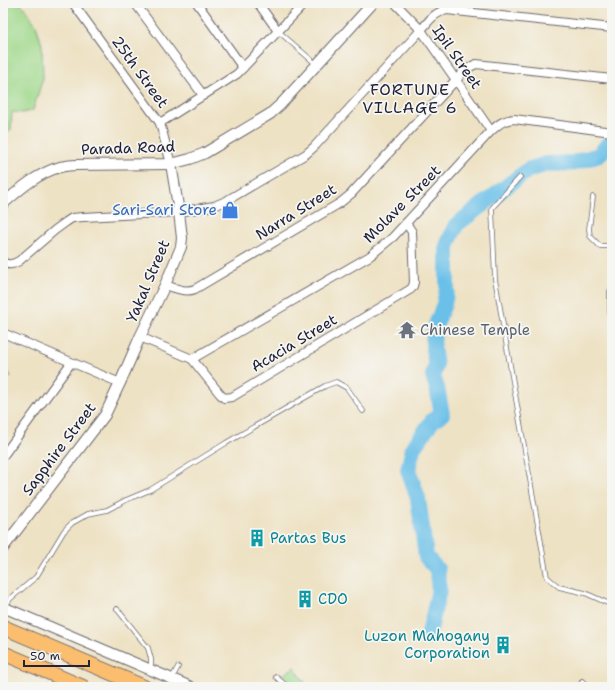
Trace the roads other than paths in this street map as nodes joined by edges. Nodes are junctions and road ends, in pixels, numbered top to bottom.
1 (4, 3) edge
2 (73, 3) edge
3 (135, 3) edge
4 (197, 3) edge
5 (258, 3) edge
6 (305, 3) edge
7 (373, 3) edge
8 (395, 3) edge
9 (3, 6) edge
10 (612, 28) edge
11 (421, 30) junction
12 (278, 31) junction
13 (316, 64) junction
14 (243, 68) junction
15 (612, 79) edge
16 (456, 80) junction
17 (203, 95) junction
18 (160, 123) junction
19 (491, 131) junction
20 (612, 132) edge
21 (172, 164) junction
22 (520, 177) dead end
23 (593, 197) dead end
24 (3, 204) edge
25 (179, 212) junction
26 (406, 223) junction
27 (612, 246) edge
28 (3, 262) edge
29 (165, 285) junction
30 (612, 289) edge
31 (612, 328) edge
32 (3, 334) edge
33 (140, 337) junction
34 (192, 359) junction
35 (71, 363) junction
36 (120, 384) junction
37 (363, 411) dead end
38 (3, 456) edge
39 (3, 548) edge
40 (612, 605) edge
41 (4, 608) edge
42 (117, 609) dead end
43 (3, 627) edge
44 (3, 653) edge
45 (178, 667) dead end
46 (149, 669) junction
47 (276, 677) dead end
48 (172, 679) junction
49 (582, 681) dead end
50 (82, 687) edge
51 (144, 687) edge
52 (191, 687) edge
53 (288, 687) edge
54 (588, 687) edge

1 - 9 lane
2 - 18 street, 25th Street
3 - 17 street
4 - 14 street
5 - 12 street
6 - 12 street
7 - 13 street, Parada Road
8 - 11 street, Ipil Street
10 - 11 street
11 - 16 street, Ipil Street
11 - 25 street
12 - 13 lane
12 - 14 street
13 - 21 street, Parada Road
14 - 17 street
15 - 16 street, Narra Street
16 - 19 street, Ipil Street
16 - 29 street, Narra Street
17 - 18 street
18 - 21 street, 25th Street
19 - 20 street, Molave Street
19 - 26 street, Molave Street
21 - 24 street, Parada Road
21 - 25 street, Yakal Street
22 - 40 lane
23 - 27 lane
25 - 28 street
25 - 29 street, Yakal Street
26 - 34 street, Molave Street
26 - 34 street, Acacia Street
29 - 33 street, Yakal Street
30 - 31 lane
32 - 35 street
33 - 34 street, Acacia Street
33 - 36 street, Yakal Street
35 - 36 street
35 - 38 street
36 - 39 street, Sapphire Street
37 - 41 lane
41 - 46 street
42 - 46 lane
43 - 51 highway
44 - 50 highway
45 - 48 lane
46 - 48 street
47 - 53 lane
48 - 52 street
49 - 54 lane

